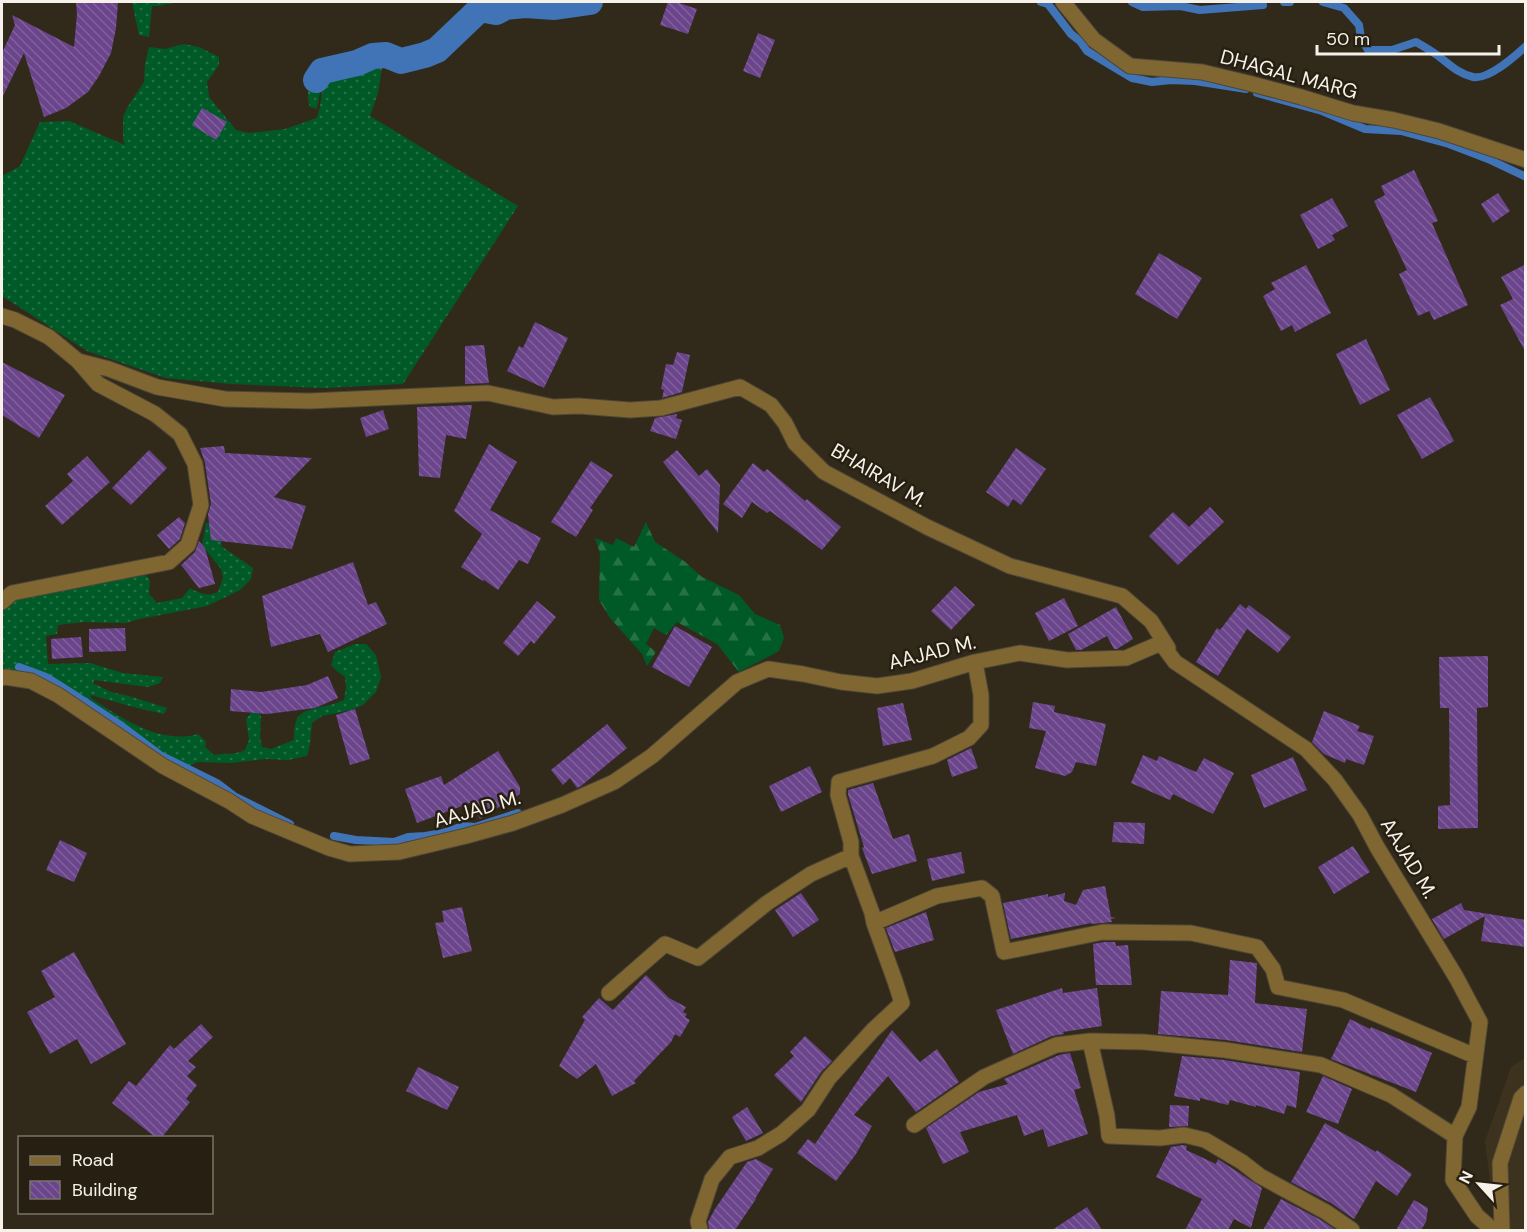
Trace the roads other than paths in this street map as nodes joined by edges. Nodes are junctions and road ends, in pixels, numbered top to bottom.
1 (1063, 2) edge
2 (1526, 160) edge
3 (2, 316) edge
4 (78, 361) junction
5 (2, 602) edge
6 (975, 662) junction
7 (1175, 662) junction
8 (2, 678) edge
9 (851, 856) junction
10 (874, 923) junction
11 (609, 993) dead end
12 (1090, 1041) junction
13 (1475, 1056) junction
14 (1526, 1093) edge
15 (914, 1125) dead end
16 (1455, 1136) junction
17 (700, 1230) edge
18 (1352, 1230) edge
19 (1493, 1230) edge
20 (1502, 1230) edge

1 - 2 street, DHAGAL MARG
3 - 4 street
4 - 5 street
4 - 7 street, BHAIRAV M.
6 - 7 street, AAJAD M.
6 - 8 street, AAJAD M.
6 - 9 street
7 - 13 street, AAJAD M.
9 - 10 street
9 - 11 street
10 - 13 street
10 - 17 street
12 - 15 street
12 - 16 street
12 - 18 street
13 - 16 street, AAJAD M.
14 - 20 street
16 - 19 street, AAJAD M.

